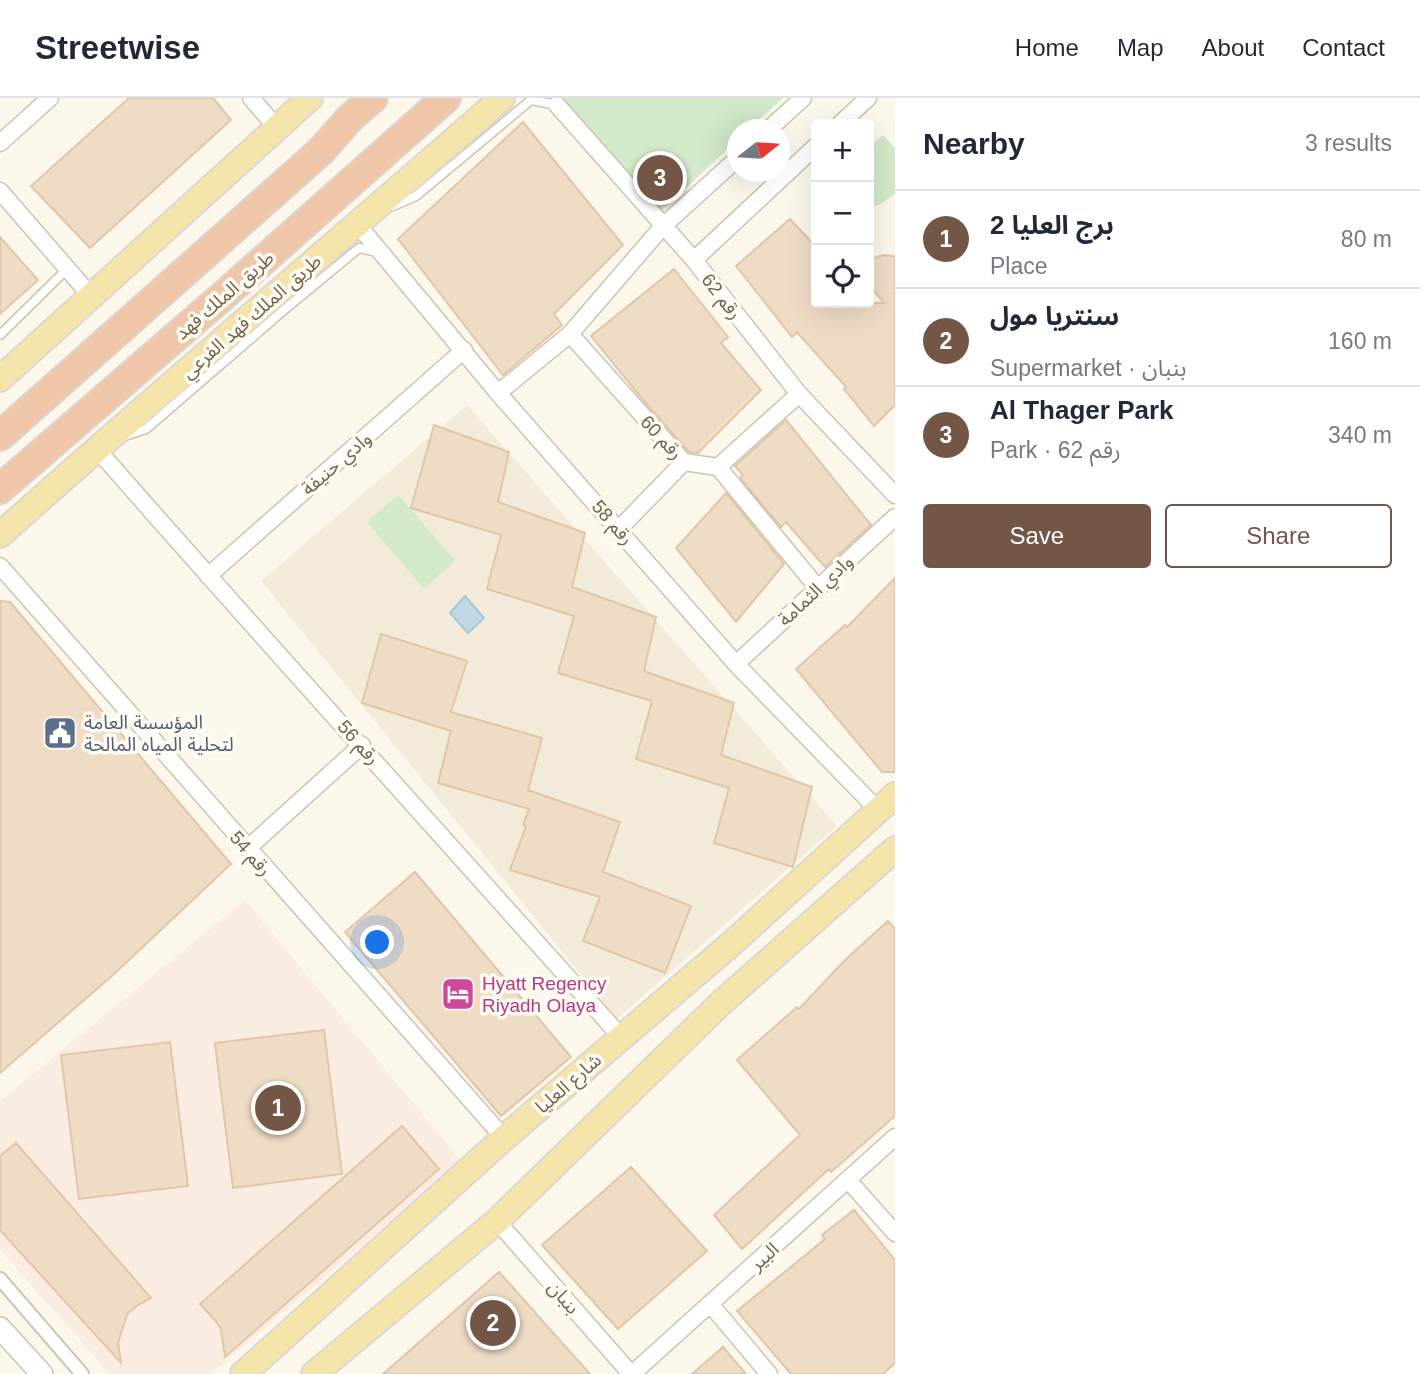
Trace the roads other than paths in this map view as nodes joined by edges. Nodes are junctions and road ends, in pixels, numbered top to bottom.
1 (50, 98) edge
2 (251, 98) edge
3 (310, 98) edge
4 (373, 98) edge
5 (446, 98) edge
6 (502, 98) edge
7 (803, 98) edge
8 (868, 98) edge
9 (552, 102) edge
10 (358, 108) edge
11 (780, 119) edge
12 (845, 119) edge
13 (277, 128) junction
14 (0, 143) edge
15 (811, 151) edge
16 (727, 167) edge
17 (0, 191) edge
18 (379, 206) junction
19 (358, 225) junction
20 (663, 226) junction
21 (382, 254) junction
22 (694, 260) junction
23 (67, 270) junction
24 (91, 296) junction
25 (570, 334) junction
26 (0, 335) edge
27 (464, 350) junction
28 (0, 379) edge
29 (498, 393) junction
30 (799, 394) junction
31 (0, 436) edge
32 (104, 442) junction
33 (684, 462) junction
34 (718, 467) junction
35 (892, 486) edge
36 (0, 489) edge
37 (895, 517) edge
38 (620, 529) junction
39 (0, 535) edge
40 (0, 566) edge
41 (208, 576) junction
42 (817, 587) junction
43 (736, 664) junction
44 (362, 746) junction
45 (887, 803) edge
46 (248, 848) junction
47 (895, 849) edge
48 (775, 905) junction
49 (798, 936) junction
50 (700, 969) junction
51 (721, 1003) junction
52 (621, 1037) junction
53 (895, 1137) edge
54 (504, 1138) junction
55 (848, 1180) junction
56 (497, 1222) junction
57 (895, 1233) edge
58 (0, 1279) edge
59 (711, 1305) junction
60 (0, 1328) edge
61 (42, 1374) edge
62 (82, 1374) edge
63 (243, 1374) edge
64 (314, 1374) edge
65 (631, 1374) edge
66 (769, 1374) edge

1 - 14 street
2 - 13 street
3 - 13 main road
4 - 10 highway
5 - 36 highway, طريق الملك فهد
6 - 18 main road, طريق الملك فهد الفرعي
7 - 11 street
8 - 12 street
9 - 18 lane
9 - 20 street, رقم 62
10 - 31 highway
13 - 24 main road
15 - 22 street
16 - 20 street
17 - 23 street
18 - 19 main road, طريق الملك فهد الفرعي
19 - 21 street, رقم 58
19 - 32 main road, طريق الملك فهد الفرعي
20 - 22 street, رقم 62
20 - 25 street
21 - 27 street, رقم 58
21 - 32 lane
22 - 30 street, رقم 62
23 - 24 street
23 - 26 lane
24 - 28 main road
25 - 29 street
25 - 33 street, رقم 60
27 - 29 street, رقم 58
27 - 41 street, وادي حنيفة
29 - 38 street, رقم 58
30 - 34 street
30 - 35 street, رقم 62
32 - 39 main road, طريق الملك فهد الفرعي
32 - 41 street, رقم 56
33 - 34 street, رقم 60
33 - 38 street
34 - 42 street
37 - 42 street, وادي الثمامة
38 - 43 street, رقم 58
40 - 46 street, رقم 54
41 - 44 street, رقم 56
42 - 43 street, وادي الثمامة
43 - 45 street, رقم 58
44 - 46 street
44 - 52 street, رقم 56
45 - 48 main road, شارع العليا
46 - 54 street, رقم 54
47 - 49 main road
48 - 49 main road
48 - 50 main road, شارع العليا
49 - 51 main road
50 - 51 main road
50 - 52 main road, شارع العليا
51 - 56 main road
52 - 54 main road, شارع العليا
53 - 55 street, البير
54 - 63 main road, شارع العليا
55 - 57 street
55 - 59 street, البير
56 - 64 main road
56 - 65 street, بنبان
58 - 62 street
59 - 65 street, البير
59 - 66 street
60 - 61 main road

